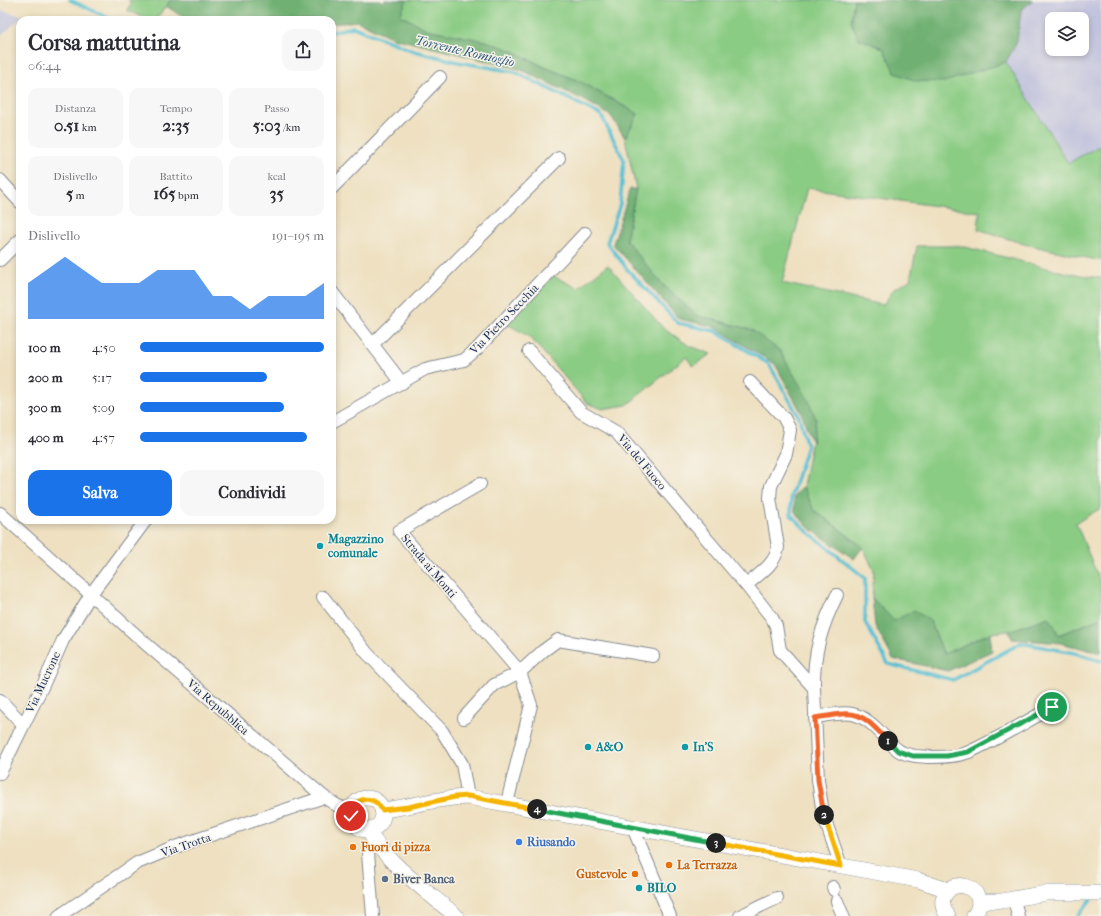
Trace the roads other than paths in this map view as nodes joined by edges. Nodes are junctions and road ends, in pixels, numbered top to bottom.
1 (440, 77) dead end
2 (559, 158) dead end
3 (0, 180) edge
4 (336, 184) edge
5 (16, 198) edge
6 (585, 233) dead end
7 (16, 244) edge
8 (0, 260) edge
9 (336, 297) edge
10 (373, 344) junction
11 (529, 351) dead end
12 (750, 382) dead end
13 (402, 383) junction
14 (336, 420) edge
15 (480, 484) dead end
16 (0, 513) edge
17 (143, 524) edge
18 (746, 585) junction
19 (91, 594) junction
20 (837, 595) dead end
21 (323, 597) dead end
22 (653, 656) dead end
23 (520, 672) junction
24 (814, 688) junction
25 (0, 700) edge
26 (1052, 707) dead end
27 (464, 718) dead end
28 (815, 718) junction
29 (23, 724) junction
30 (0, 773) edge
31 (468, 796) junction
32 (324, 797) junction
33 (507, 803) junction
34 (382, 810) junction
35 (351, 811) junction
36 (633, 828) junction
37 (371, 836) junction
38 (841, 866) junction
39 (948, 890) junction
40 (834, 893) dead end
41 (1101, 893) edge
42 (777, 898) dead end
43 (1014, 899) junction
44 (979, 901) junction
45 (59, 916) edge
46 (373, 916) edge
47 (456, 916) edge
48 (670, 916) edge
49 (740, 916) edge
50 (843, 916) edge
51 (948, 916) edge
52 (974, 916) edge
53 (1018, 916) edge

1 - 4 street
2 - 10 street
3 - 5 street
6 - 13 street, Via Pietro Secchia
7 - 8 street
9 - 10 street
10 - 13 street
11 - 18 street, Via del Fuoco
12 - 18 street
13 - 14 street, Via Pietro Secchia
15 - 23 street, Strada ai Monti
16 - 19 street, Via Repubblica
17 - 19 street, Via Mucrone
18 - 24 street, Via del Fuoco
19 - 29 street, Via Mucrone
19 - 32 street, Via Repubblica
20 - 24 street
21 - 31 street
22 - 23 street
23 - 27 street
23 - 33 street, Strada ai Monti
24 - 28 street
25 - 29 street
26 - 28 street
28 - 38 street
29 - 30 street, Via Mucrone
31 - 33 main road
31 - 34 main road
32 - 35 street, Via Repubblica
32 - 45 street, Via Trotta
33 - 36 main road
34 - 35 main road
34 - 37 main road
35 - 37 main road
36 - 38 main road
36 - 48 street
37 - 46 street
37 - 47 main road
38 - 39 main road
39 - 44 main road
39 - 51 main road
40 - 50 street
41 - 43 main road
42 - 49 street
43 - 44 main road
43 - 53 street
44 - 52 main road

